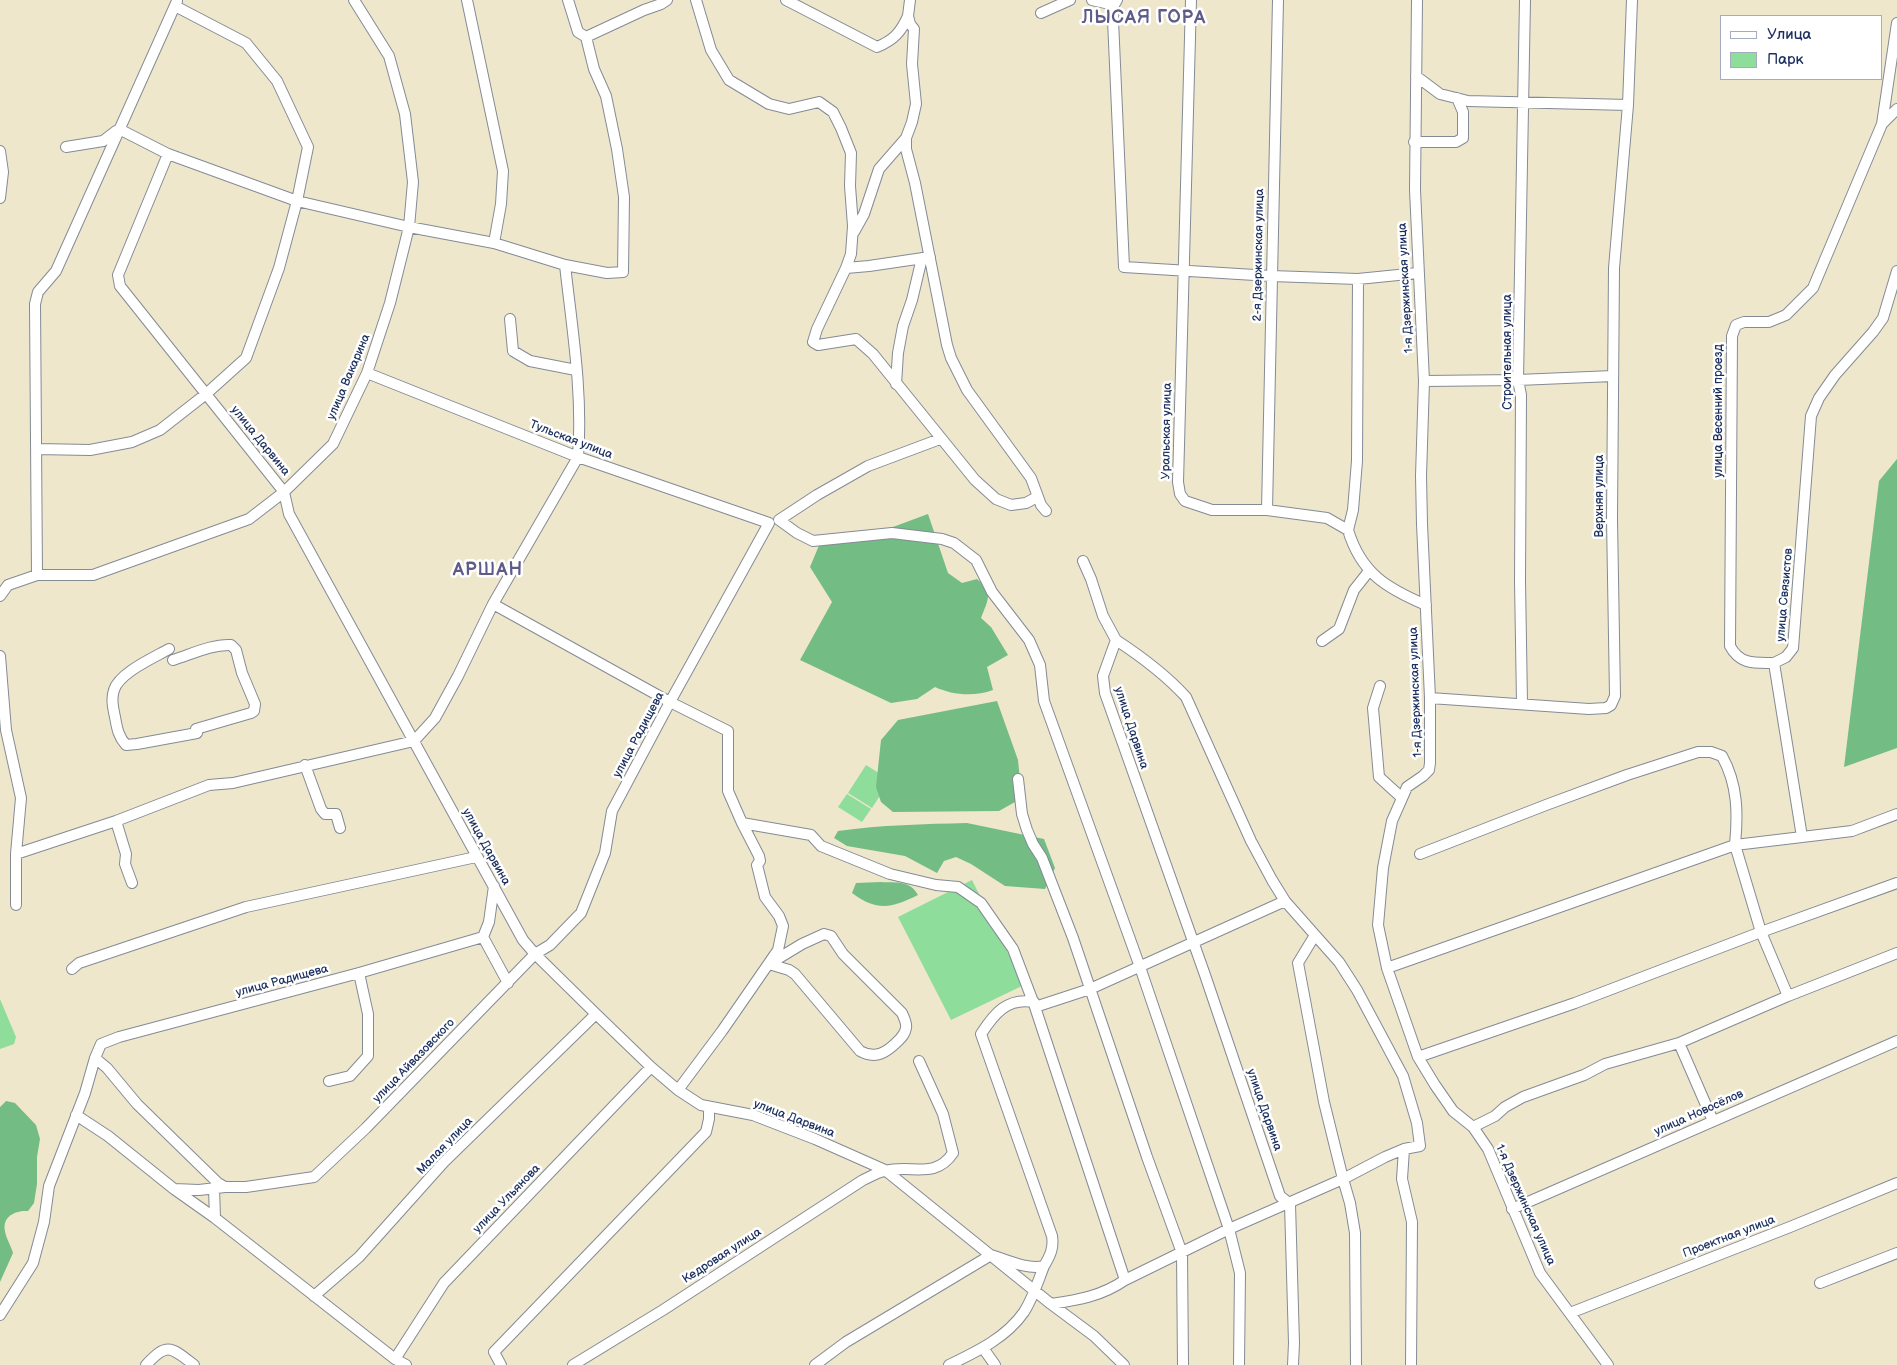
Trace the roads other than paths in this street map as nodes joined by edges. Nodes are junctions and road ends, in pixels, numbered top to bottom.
1 (354, 0) edge
2 (467, 0) edge
3 (568, 0) edge
4 (667, 0) edge
5 (696, 0) edge
6 (786, 0) edge
7 (910, 0) edge
8 (1070, 0) edge
9 (1092, 0) edge
10 (1191, 0) edge
11 (1278, 0) edge
12 (1417, 0) edge
13 (1525, 0) edge
14 (1632, 0) edge
15 (1116, 2) edge
16 (176, 3) edge
17 (1041, 13) dead end
18 (908, 16) junction
19 (1897, 23) edge
20 (586, 37) junction
21 (1416, 76) junction
22 (1457, 98) junction
23 (1523, 103) junction
24 (1628, 105) junction
25 (1897, 109) edge
26 (1882, 124) junction
27 (119, 129) junction
28 (906, 138) junction
29 (1414, 142) junction
30 (66, 147) dead end
31 (0, 151) edge
32 (168, 154) junction
33 (1, 172) edge
34 (0, 198) edge
35 (297, 200) junction
36 (409, 227) junction
37 (853, 235) junction
38 (494, 243) junction
39 (926, 257) junction
40 (565, 266) junction
41 (846, 268) junction
42 (1184, 270) junction
43 (1897, 271) edge
44 (1418, 273) junction
45 (1271, 276) junction
46 (1358, 279) junction
47 (510, 319) dead end
48 (576, 370) junction
49 (366, 373) junction
50 (1612, 376) junction
51 (1518, 380) junction
52 (1424, 381) junction
53 (896, 384) junction
54 (206, 394) junction
55 (940, 439) junction
56 (37, 450) junction
57 (578, 456) junction
58 (284, 492) junction
59 (1037, 497) junction
60 (1267, 510) junction
61 (1046, 512) dead end
62 (774, 521) junction
63 (1348, 530) junction
64 (1083, 561) dead end
65 (1368, 571) junction
66 (37, 575) junction
67 (0, 596) edge
68 (493, 604) junction
69 (1426, 604) junction
70 (1116, 640) junction
71 (1322, 641) dead end
72 (169, 649) dead end
73 (0, 656) edge
74 (174, 660) dead end
75 (1774, 663) junction
76 (1380, 686) dead end
77 (1430, 698) junction
78 (670, 702) junction
79 (1522, 703) junction
80 (414, 741) junction
81 (305, 765) junction
82 (1018, 779) dead end
83 (1401, 797) junction
84 (1897, 814) edge
85 (116, 821) junction
86 (742, 823) junction
87 (340, 828) dead end
88 (1802, 837) junction
89 (1735, 846) junction
90 (16, 854) junction
91 (1420, 854) dead end
92 (476, 857) junction
93 (132, 883) dead end
94 (1897, 883) edge
95 (494, 886) junction
96 (1285, 901) junction
97 (16, 906) dead end
98 (1761, 932) junction
99 (1315, 935) junction
100 (483, 937) junction
101 (1193, 944) junction
102 (1897, 953) edge
103 (535, 954) junction
104 (769, 964) junction
105 (1140, 967) junction
106 (1387, 968) junction
107 (72, 969) dead end
108 (359, 973) junction
109 (508, 983) junction
110 (1090, 989) junction
111 (1788, 996) junction
112 (1035, 1005) junction
113 (596, 1014) junction
114 (1897, 1042) edge
115 (1679, 1043) junction
116 (1418, 1057) junction
117 (95, 1058) junction
118 (919, 1061) dead end
119 (651, 1066) junction
120 (329, 1081) dead end
121 (678, 1090) junction
122 (709, 1107) junction
123 (76, 1115) junction
124 (1713, 1120) junction
125 (1473, 1127) junction
126 (1404, 1149) junction
127 (885, 1170) junction
128 (1342, 1179) junction
129 (1897, 1183) edge
130 (225, 1187) junction
131 (214, 1188) junction
132 (174, 1189) junction
133 (1290, 1204) junction
134 (1512, 1209) junction
135 (215, 1218) junction
136 (1229, 1229) junction
137 (1182, 1253) junction
138 (1897, 1253) edge
139 (991, 1255) junction
140 (1044, 1266) junction
141 (1125, 1280) junction
142 (1820, 1283) dead end
143 (1034, 1290) junction
144 (314, 1296) junction
145 (1051, 1304) junction
146 (1570, 1313) junction
147 (0, 1315) edge
148 (983, 1348) junction
149 (395, 1359) junction
150 (146, 1365) edge
151 (194, 1365) edge
152 (406, 1365) edge
153 (501, 1365) edge
154 (573, 1365) edge
155 (816, 1365) edge
156 (949, 1365) edge
157 (995, 1365) edge
158 (1124, 1365) edge
159 (1183, 1365) edge
160 (1240, 1365) edge
161 (1293, 1365) edge
162 (1356, 1365) edge
163 (1411, 1365) edge
164 (1608, 1365) edge

1 - 36 street, улица Вакарина
2 - 38 street
3 - 20 street
4 - 20 street
5 - 37 street
6 - 18 street
7 - 18 street
8 - 17 street
9 - 15 street
10 - 42 street, Уральская улица
11 - 45 street, 2-я Дзержинская улица
12 - 21 street, 1-я Дзержинская улица
13 - 23 street, Строительная улица
14 - 24 street, Верхняя улица
15 - 42 street
16 - 27 street
16 - 35 street
18 - 28 street
19 - 26 street
20 - 40 street
21 - 22 street
21 - 29 street, 1-я Дзержинская улица
22 - 23 street
22 - 29 street
23 - 24 street
23 - 51 street, Строительная улица
24 - 50 street, Верхняя улица
25 - 26 street, улица Весенний проезд
26 - 75 street, улица Весенний проезд
27 - 30 street
27 - 32 street
27 - 56 street
28 - 37 street
28 - 39 street
29 - 44 street, 1-я Дзержинская улица
31 - 33 street
32 - 35 street
32 - 54 street, улица Дарвина
33 - 34 street
35 - 36 street
35 - 54 street
36 - 38 street
36 - 49 street, улица Вакарина
37 - 41 street
38 - 40 street
39 - 41 street
39 - 53 street
39 - 59 street
40 - 48 street
41 - 53 street
42 - 45 street
42 - 60 street, Уральская улица
43 - 75 street, улица Связистов
44 - 46 street
44 - 52 street, 1-я Дзержинская улица
45 - 46 street
45 - 60 street, 2-я Дзержинская улица
46 - 63 street
47 - 48 street
48 - 57 street
49 - 57 street, Тульская улица
49 - 58 street, улица Вакарина
50 - 51 street
50 - 79 street, Верхняя улица
51 - 52 street
51 - 79 street, Строительная улица
52 - 69 street, 1-я Дзержинская улица
53 - 55 street
54 - 56 street
54 - 58 street, улица Дарвина
55 - 59 street
55 - 62 street
56 - 66 street
57 - 62 street, Тульская улица
57 - 68 street
58 - 66 street, улица Вакарина
58 - 80 street, улица Дарвина
59 - 61 street
60 - 63 street, Уральская улица
62 - 78 street, улица Радищева
62 - 105 street
63 - 65 street
64 - 70 street
65 - 69 street
65 - 71 street
66 - 67 street, улица Вакарина
68 - 78 street
68 - 80 street
69 - 77 street, 1-я Дзержинская улица
70 - 96 street
70 - 101 street, улица Дарвина
72 - 74 street
73 - 90 street
75 - 88 street
76 - 83 street
77 - 79 street, Верхняя улица
77 - 83 street, 1-я Дзержинская улица
78 - 86 street
78 - 103 street, улица Радищева
80 - 81 street
80 - 92 street, улица Дарвина
81 - 85 street
81 - 87 street
82 - 110 street
83 - 106 street, 1-я Дзержинская улица
84 - 88 street
85 - 90 street
85 - 93 street
86 - 104 street
86 - 112 street
88 - 89 street
89 - 91 street
89 - 98 street
89 - 106 street
90 - 97 street
92 - 95 street, улица Дарвина
92 - 107 street
94 - 98 street
95 - 100 street
95 - 103 street, улица Дарвина
96 - 99 street
96 - 101 street
98 - 111 street
98 - 116 street
99 - 126 street
99 - 128 street
100 - 108 street, улица Радищева
100 - 109 street
101 - 105 street
101 - 133 street, улица Дарвина
102 - 111 street
103 - 109 street, улица Айвазовского
103 - 113 street, улица Дарвина
104 - 104 street
104 - 121 street
105 - 110 street
105 - 136 street
106 - 116 street, 1-я Дзержинская улица
108 - 117 street, улица Радищева
108 - 120 street
109 - 130 street, улица Айвазовского
110 - 112 street
110 - 137 street
111 - 115 street
112 - 140 street
112 - 141 street
113 - 119 street, улица Дарвина
113 - 144 street, Малая улица
114 - 124 street, улица Новосёлов
115 - 124 street
115 - 125 street
116 - 125 street, 1-я Дзержинская улица
117 - 123 street
117 - 130 street
118 - 127 street
119 - 121 street, улица Дарвина
119 - 149 street, улица Ульянова
121 - 122 street, улица Дарвина
122 - 127 street, улица Дарвина
122 - 153 street
123 - 132 street
123 - 147 street
124 - 134 street, улица Новосёлов
125 - 134 street, 1-я Дзержинская улица
126 - 128 street
126 - 163 street
127 - 139 street, улица Дарвина
127 - 154 street, Кедровая улица
128 - 133 street
128 - 162 street
129 - 146 street, Проектная улица
130 - 131 street
131 - 132 street
131 - 135 street
132 - 135 street
133 - 136 street
133 - 161 street
134 - 146 street, 1-я Дзержинская улица
135 - 144 street
136 - 137 street
136 - 160 street
137 - 141 street
137 - 159 street
138 - 142 street
139 - 140 street, улица Дарвина
139 - 143 street, улица Дарвина
139 - 155 street
140 - 143 street
141 - 145 street
143 - 145 street
143 - 148 street
144 - 149 street
145 - 158 street
146 - 164 street, 1-я Дзержинская улица
148 - 156 street
148 - 157 street
149 - 152 street
150 - 151 street

